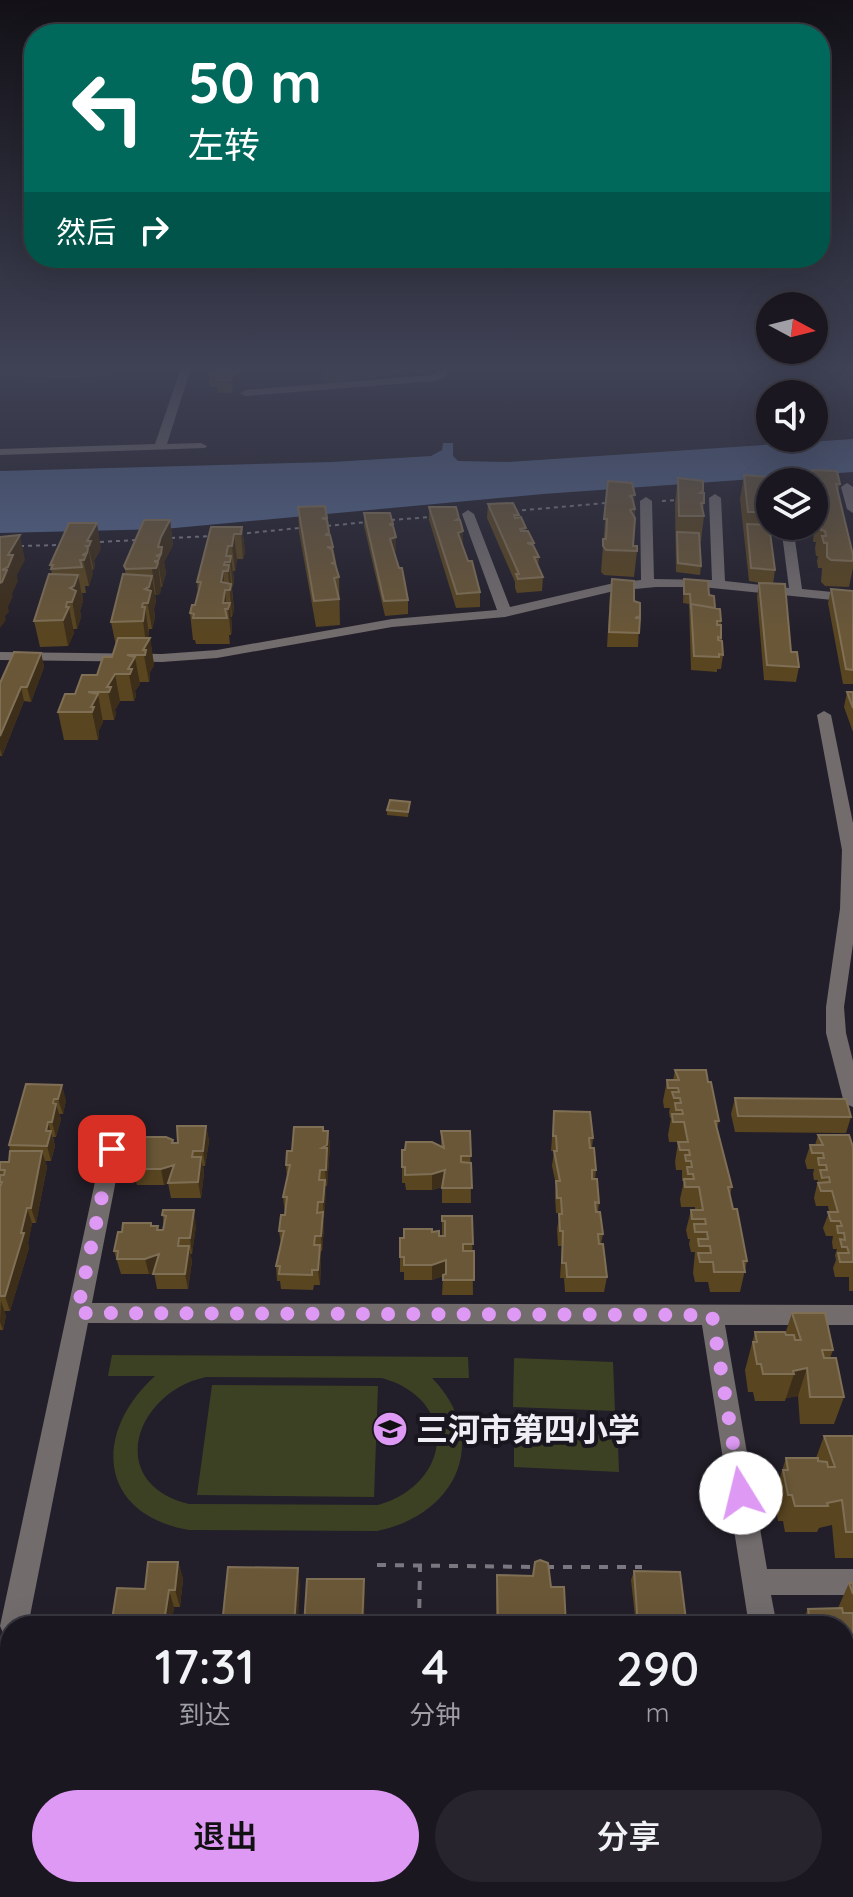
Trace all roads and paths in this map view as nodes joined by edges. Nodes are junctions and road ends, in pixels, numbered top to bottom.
1 (847, 487) dead end
2 (715, 498) joint
3 (646, 501) junction
4 (853, 509) edge
5 (515, 511) edge
6 (468, 514) joint
7 (382, 521) edge
8 (368, 522) edge
9 (325, 526) edge
10 (310, 527) edge
11 (237, 534) edge
12 (223, 535) edge
13 (161, 539) edge
14 (145, 540) edge
15 (789, 540) edge
16 (97, 543) edge
17 (65, 544) edge
18 (12, 547) edge
19 (648, 583) junction
20 (719, 584) junction
21 (796, 592) junction
22 (853, 598) edge
23 (505, 613) junction
24 (0, 656) edge
25 (824, 715) dead end
26 (853, 1099) edge
27 (112, 1149) dead end
28 (77, 1313) junction
29 (712, 1315) junction
30 (853, 1315) edge
31 (377, 1565) dead end
32 (420, 1566) junction
33 (642, 1567) dead end
34 (755, 1582) junction
35 (853, 1582) edge
36 (16, 1616) edge
37 (419, 1616) edge
38 (761, 1616) edge

1 - 4 street
2 - 3 path
2 - 20 street
3 - 5 path
3 - 19 street
6 - 7 path
6 - 23 street
8 - 9 path
10 - 11 path
12 - 13 path
14 - 16 path
15 - 21 street
17 - 18 path
19 - 20 street
19 - 23 street
20 - 21 street
21 - 22 street
23 - 24 street
25 - 26 street
27 - 28 street
28 - 29 street
28 - 36 street
29 - 30 street
29 - 34 street
31 - 32 path
32 - 33 path
32 - 37 path
34 - 35 street
34 - 38 street

